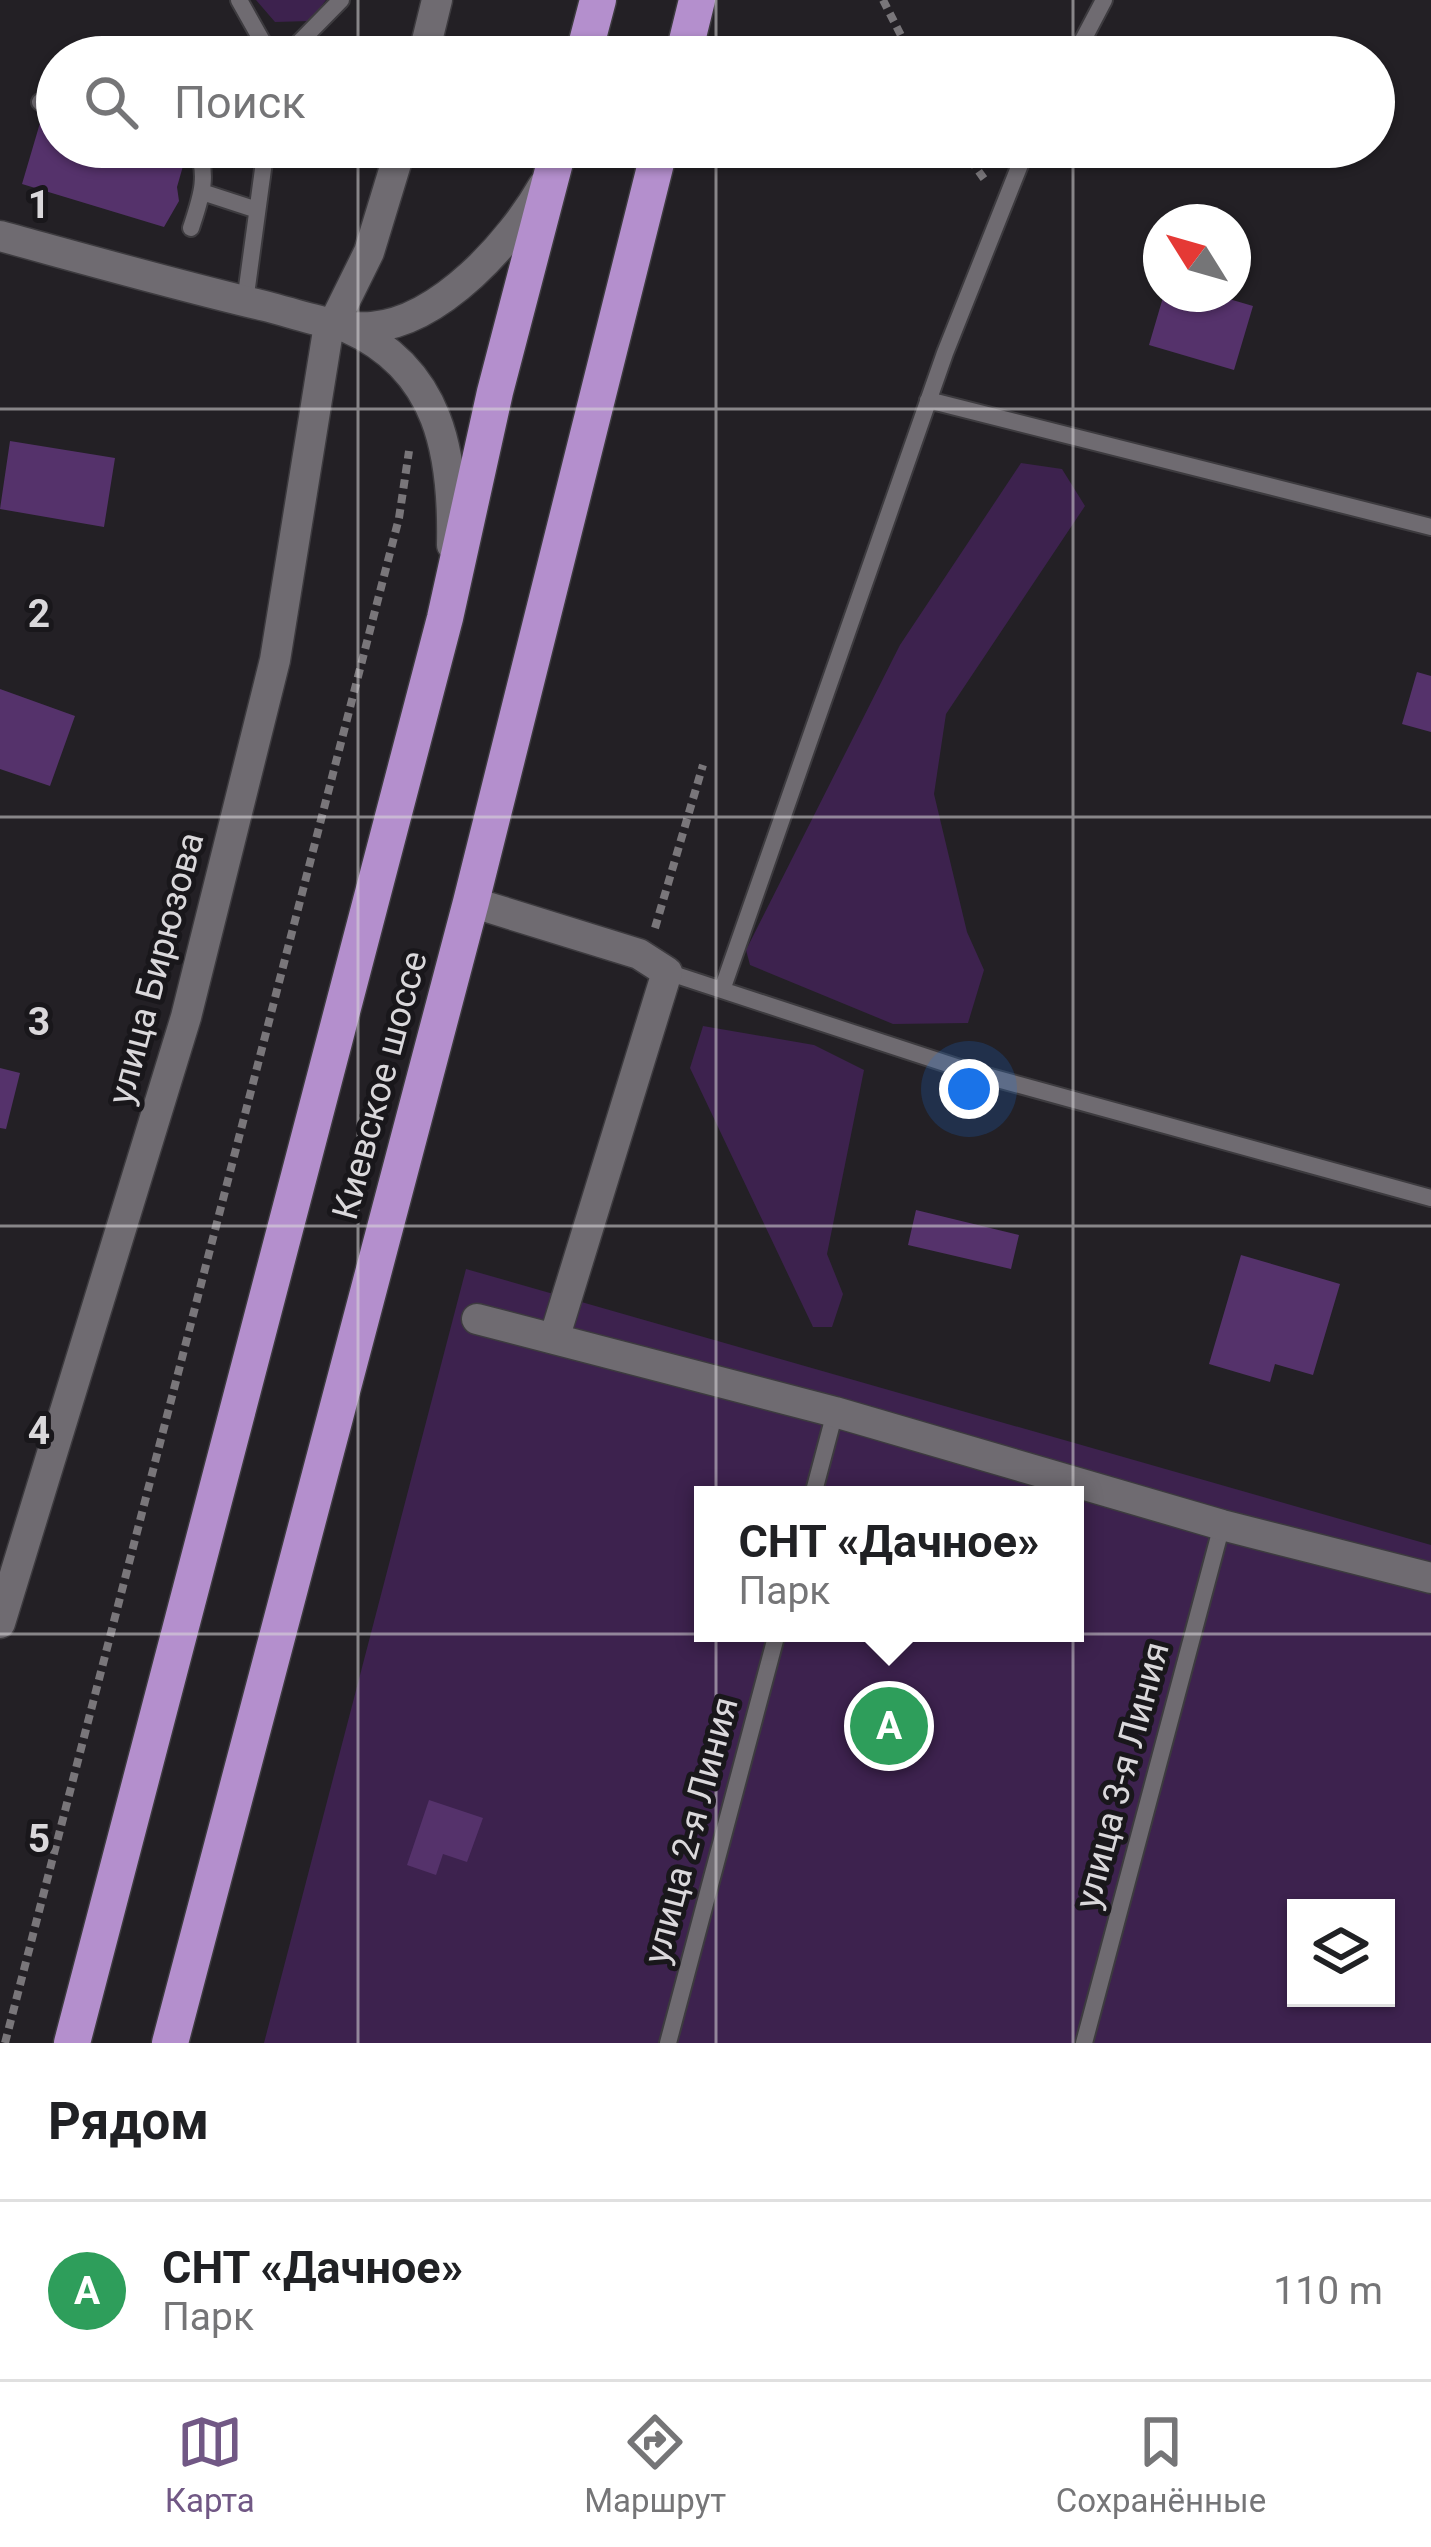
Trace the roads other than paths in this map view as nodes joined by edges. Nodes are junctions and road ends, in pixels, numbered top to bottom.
1 (239, 0) edge
2 (341, 0) edge
3 (436, 0) edge
4 (598, 0) edge
5 (697, 0) edge
6 (1104, 0) edge
7 (259, 36) edge
8 (306, 36) edge
9 (428, 36) edge
10 (589, 36) edge
11 (688, 36) edge
12 (1085, 36) edge
13 (205, 168) edge
14 (263, 168) edge
15 (395, 168) edge
16 (550, 168) edge
17 (554, 168) edge
18 (655, 168) edge
19 (1018, 168) edge
20 (202, 192) junction
21 (257, 210) junction
22 (191, 228) dead end
23 (0, 236) edge
24 (245, 302) junction
25 (332, 321) junction
26 (928, 400) junction
27 (1431, 527) edge
28 (445, 618) junction
29 (471, 902) junction
30 (656, 965) junction
31 (722, 990) junction
32 (1431, 1198) edge
33 (477, 1319) dead end
34 (554, 1339) junction
35 (836, 1412) junction
36 (815, 1486) edge
37 (1222, 1525) junction
38 (1431, 1578) edge
39 (0, 1623) edge
40 (775, 1642) edge
41 (72, 2043) edge
42 (170, 2043) edge
43 (668, 2043) edge
44 (1084, 2043) edge

1 - 7 lane
2 - 8 lane
3 - 9 street
4 - 10 highway
5 - 11 highway
6 - 12 lane
13 - 20 lane
14 - 21 lane
15 - 25 street, улица Бирюзова
16 - 25 street
17 - 28 highway, Киевское шоссе
18 - 29 highway, Киевское шоссе
19 - 26 lane
20 - 21 lane
20 - 22 lane
21 - 24 lane
23 - 24 street
24 - 25 street
25 - 28 street
25 - 39 street, улица Бирюзова
26 - 27 lane
26 - 31 lane
28 - 41 highway, Киевское шоссе
29 - 30 street
29 - 42 highway, Киевское шоссе
30 - 31 lane
30 - 34 street
31 - 32 lane
33 - 34 street
34 - 35 street
35 - 36 lane
35 - 37 street
37 - 38 street
37 - 44 lane, улица 3-я Линия
40 - 43 lane, улица 2-я Линия

